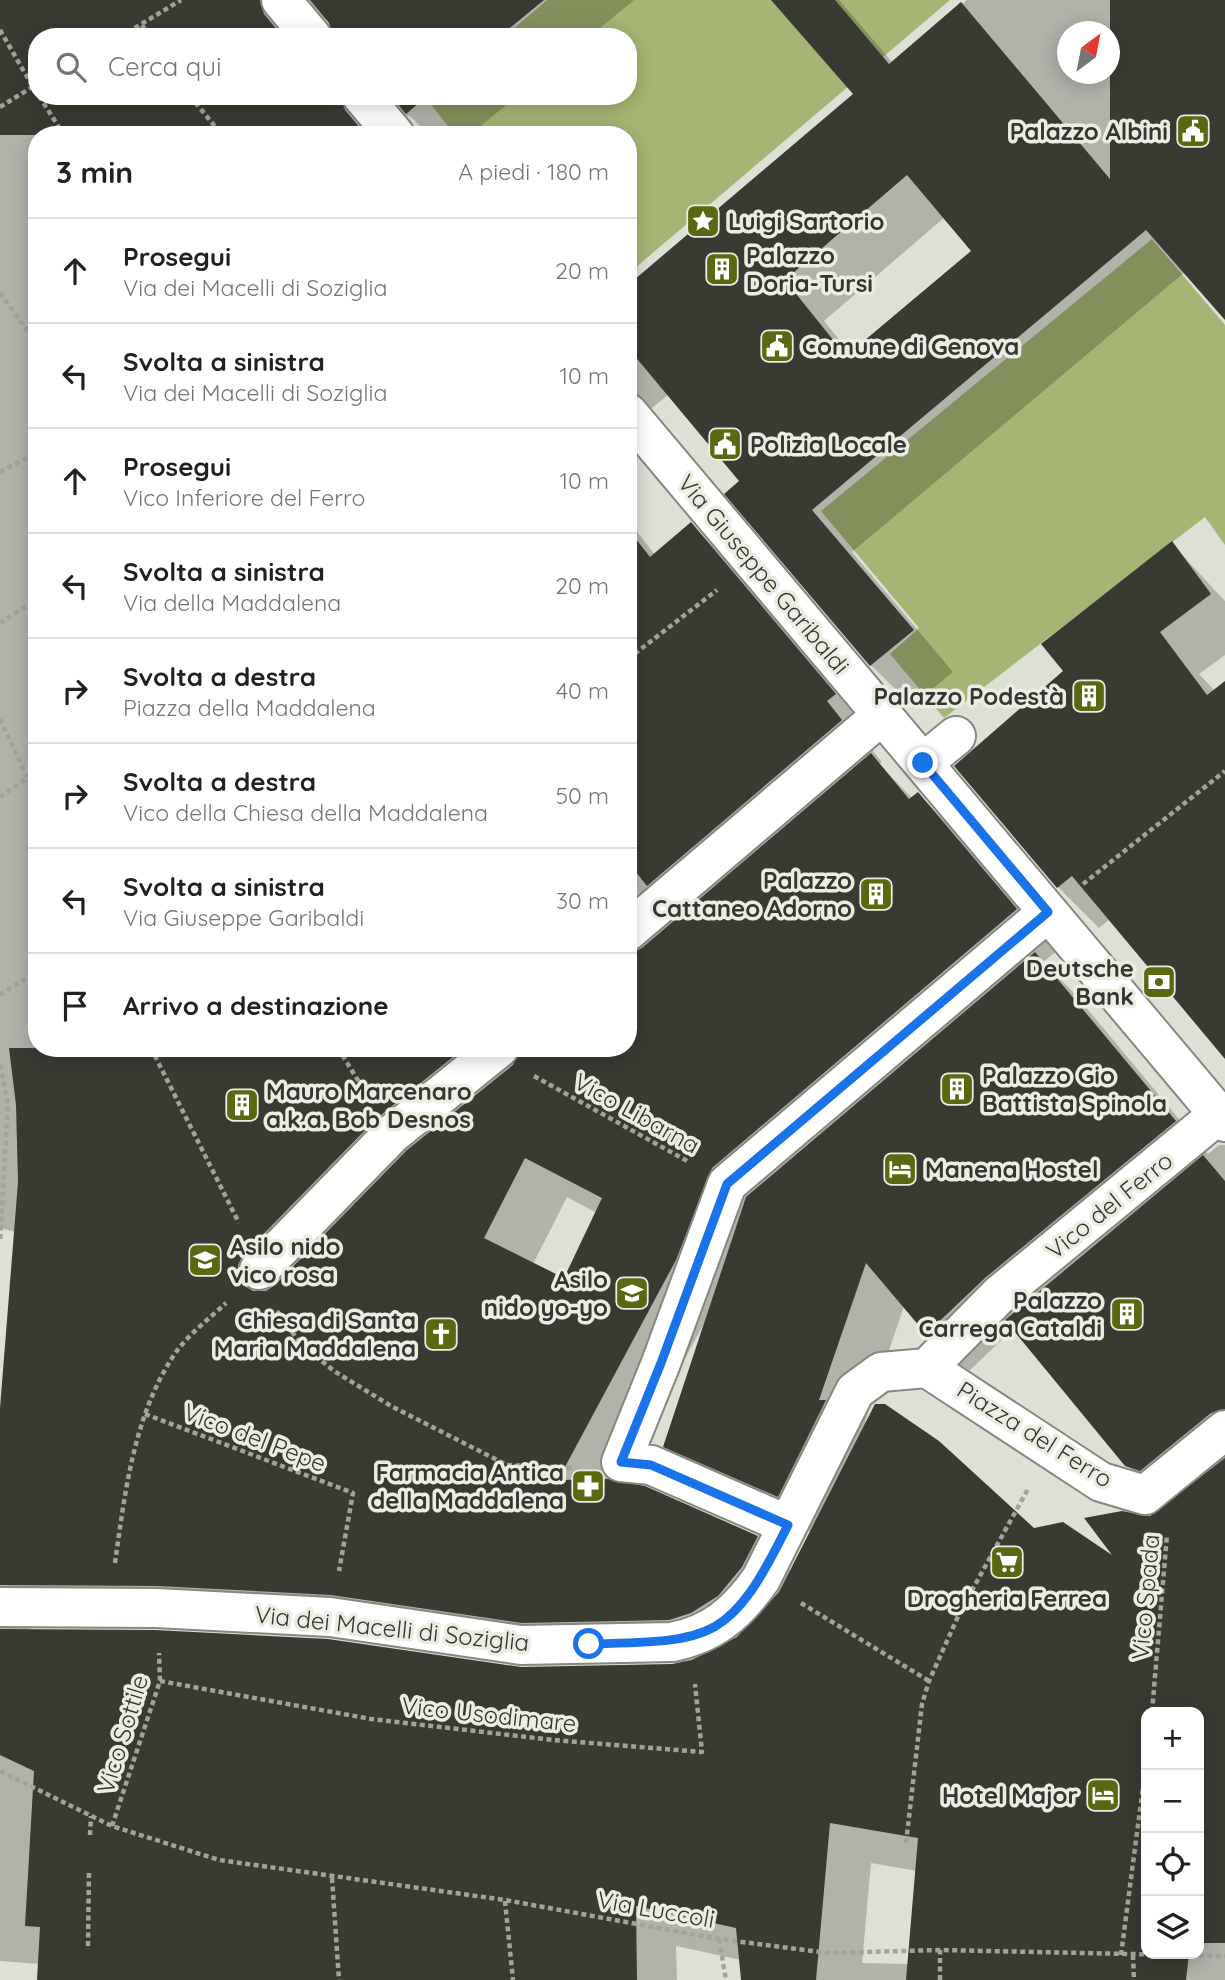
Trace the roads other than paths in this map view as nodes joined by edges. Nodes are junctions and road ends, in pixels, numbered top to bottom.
1 (281, 0) edge
2 (304, 28) edge
3 (370, 105) edge
4 (387, 126) edge
5 (637, 424) edge
6 (882, 715) junction
7 (956, 736) dead end
8 (923, 763) junction
9 (1048, 912) junction
10 (637, 923) edge
11 (488, 1057) edge
12 (1222, 1118) edge
13 (259, 1270) road end
14 (999, 1295) joint
15 (928, 1368) junction
16 (1225, 1430) edge
17 (788, 1525) junction
18 (0, 1607) edge

1 - 2 street
3 - 4 street
5 - 6 street, Via Giuseppe Garibaldi
6 - 8 street, Via Giuseppe Garibaldi
6 - 10 street
7 - 8 street
8 - 9 street, Via Giuseppe Garibaldi
9 - 12 street, Via Giuseppe Garibaldi
9 - 17 street
11 - 13 street
12 - 14 street, Vico del Ferro
14 - 15 street, Piazza del Ferro
15 - 16 street, Piazza del Ferro
15 - 17 street, Via dei Macelli di Soziglia
17 - 18 street, Via dei Macelli di Soziglia

